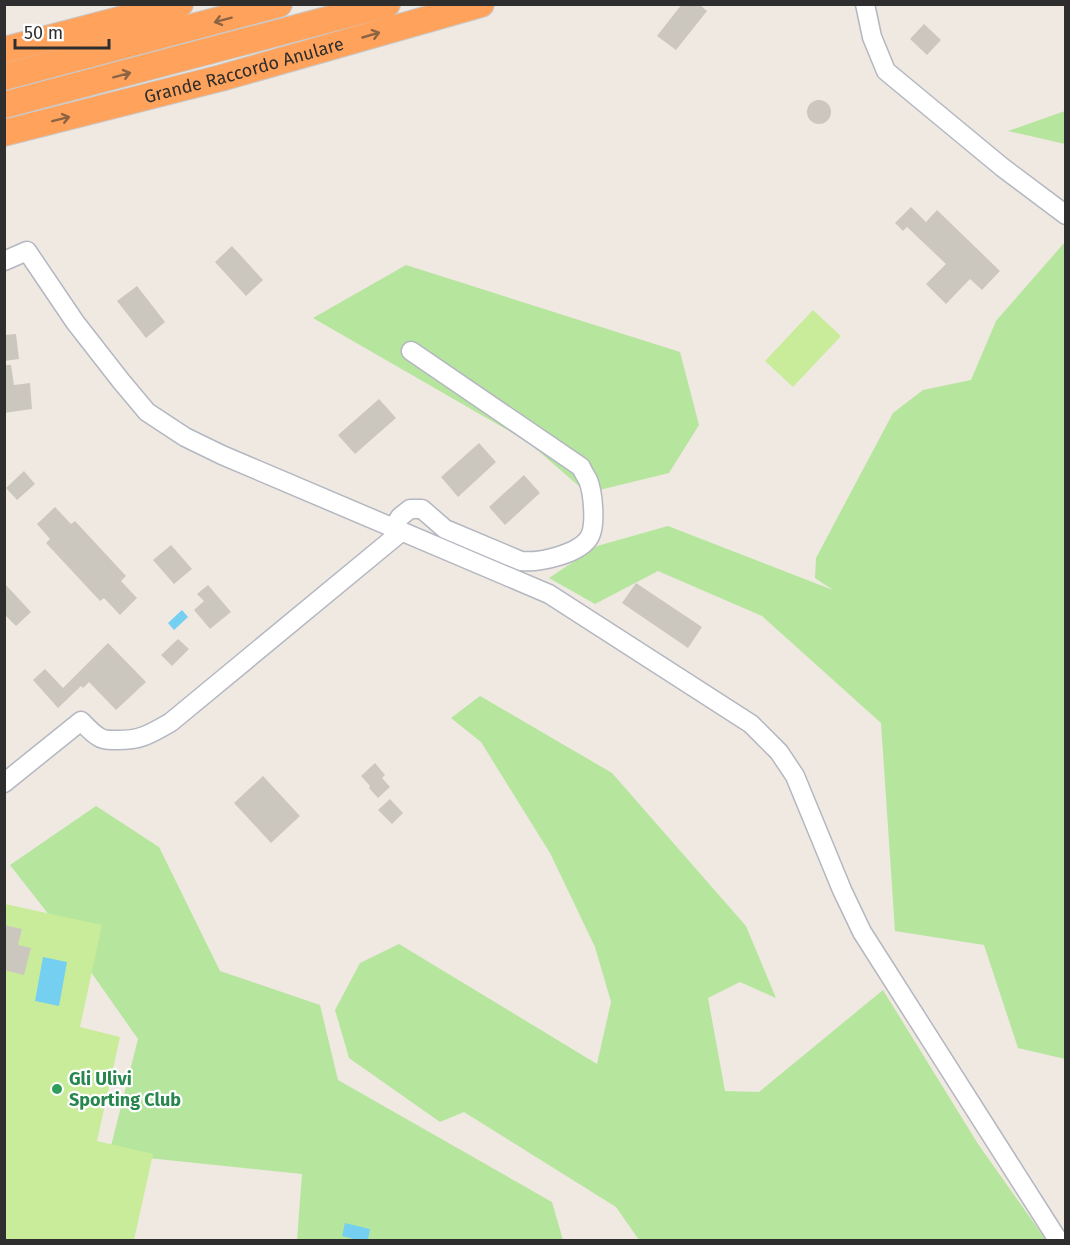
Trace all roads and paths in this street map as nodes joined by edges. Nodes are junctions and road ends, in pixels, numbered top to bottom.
1 (180, 4) edge
2 (279, 4) edge
3 (387, 4) edge
4 (481, 4) edge
5 (865, 4) edge
6 (4, 50) edge
7 (4, 77) edge
8 (4, 105) edge
9 (4, 133) edge
10 (1065, 215) edge
11 (4, 261) edge
12 (411, 351) dead end
13 (397, 530) junction
14 (4, 783) edge
15 (1058, 1240) edge

1 - 6 highway
2 -> 7 highway
8 -> 3 highway, Grande Raccordo Anulare
9 -> 4 highway, Grande Raccordo Anulare
5 - 10 street
11 - 13 street
12 - 13 street
13 - 14 street
13 - 15 street

